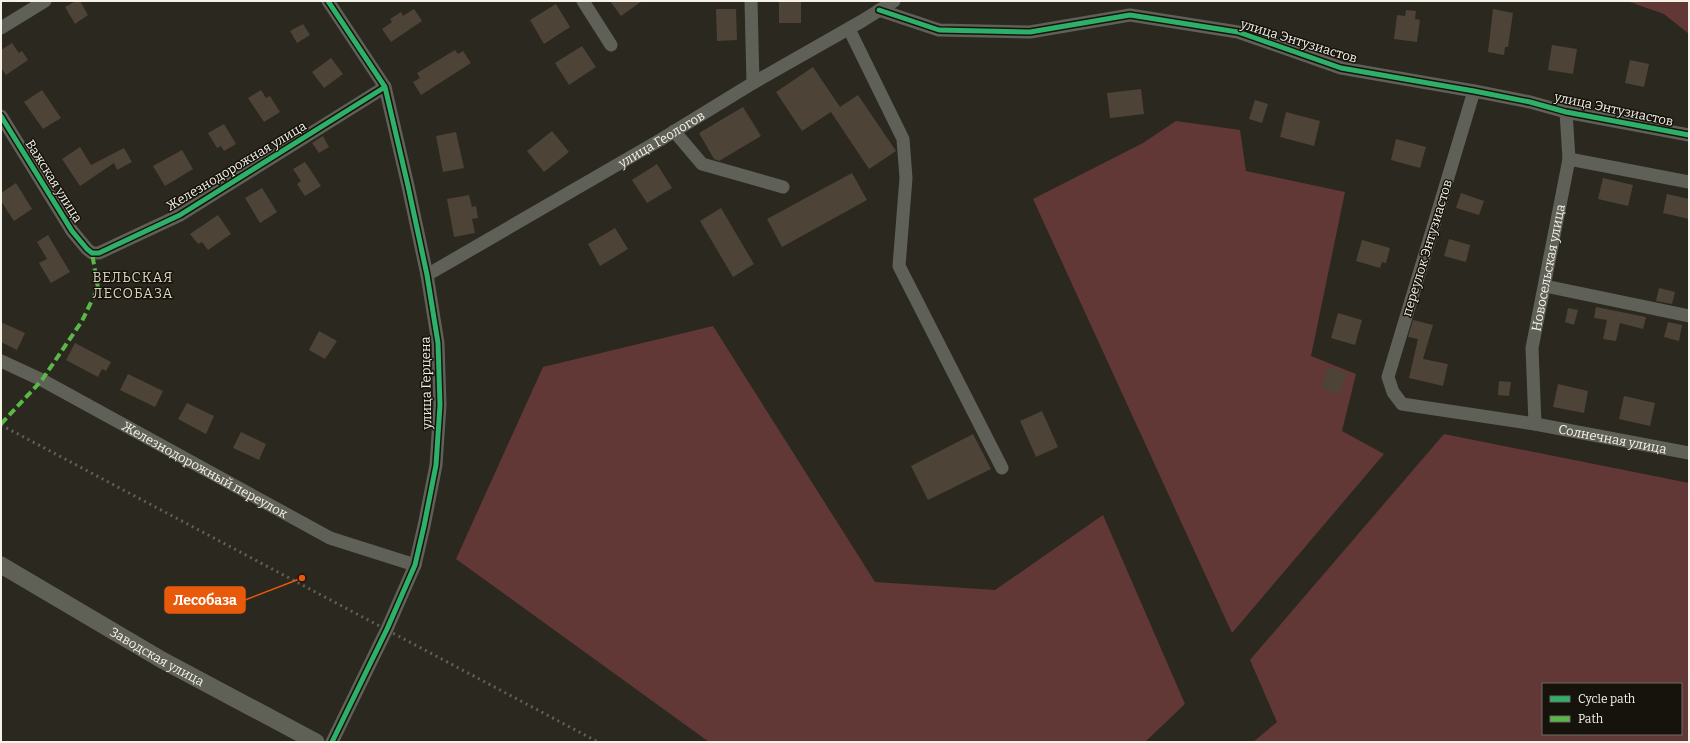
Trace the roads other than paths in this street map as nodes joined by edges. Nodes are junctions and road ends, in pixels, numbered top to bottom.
1 (45, 1) edge
2 (328, 1) edge
3 (583, 1) edge
4 (751, 1) edge
5 (894, 1) edge
6 (879, 10) junction
7 (1, 28) edge
8 (849, 29) junction
9 (611, 45) dead end
10 (753, 83) junction
11 (385, 87) junction
12 (1474, 91) junction
13 (1566, 112) junction
14 (1, 116) edge
15 (674, 131) junction
16 (1689, 136) edge
17 (1569, 159) junction
18 (1689, 182) edge
19 (783, 187) dead end
20 (92, 253) joint
21 (427, 275) junction
22 (1544, 286) junction
23 (1689, 316) edge
24 (1, 361) edge
25 (1402, 404) joint
26 (1535, 424) junction
27 (1689, 453) edge
28 (1002, 468) dead end
29 (1, 565) edge
30 (415, 565) junction
31 (316, 742) edge
32 (332, 742) edge

1 - 7 street
2 - 11 street, улица Герцена
3 - 9 street
4 - 10 street
5 - 6 street, улица Геологов
6 - 8 street, улица Геологов
6 - 12 street, улица Энтузиастов
8 - 10 street, улица Геологов
8 - 28 street
10 - 15 street, улица Геологов
11 - 20 street, Железнодорожная улица
11 - 21 street, улица Герцена
12 - 13 street, улица Энтузиастов
12 - 25 street, переулок Энтузиастов
13 - 16 street, улица Энтузиастов
13 - 17 street, Новосельская улица
14 - 20 street, Важская улица
15 - 19 street
15 - 21 street, улица Геологов
17 - 18 street
17 - 22 street, Новосельская улица
21 - 30 street, улица Герцена
22 - 23 street
22 - 26 street, Новосельская улица
24 - 30 street, Железнодорожный переулок
25 - 26 street, Солнечная улица
26 - 27 street, Солнечная улица
29 - 31 main road, Заводская улица
30 - 32 street, улица Герцена

